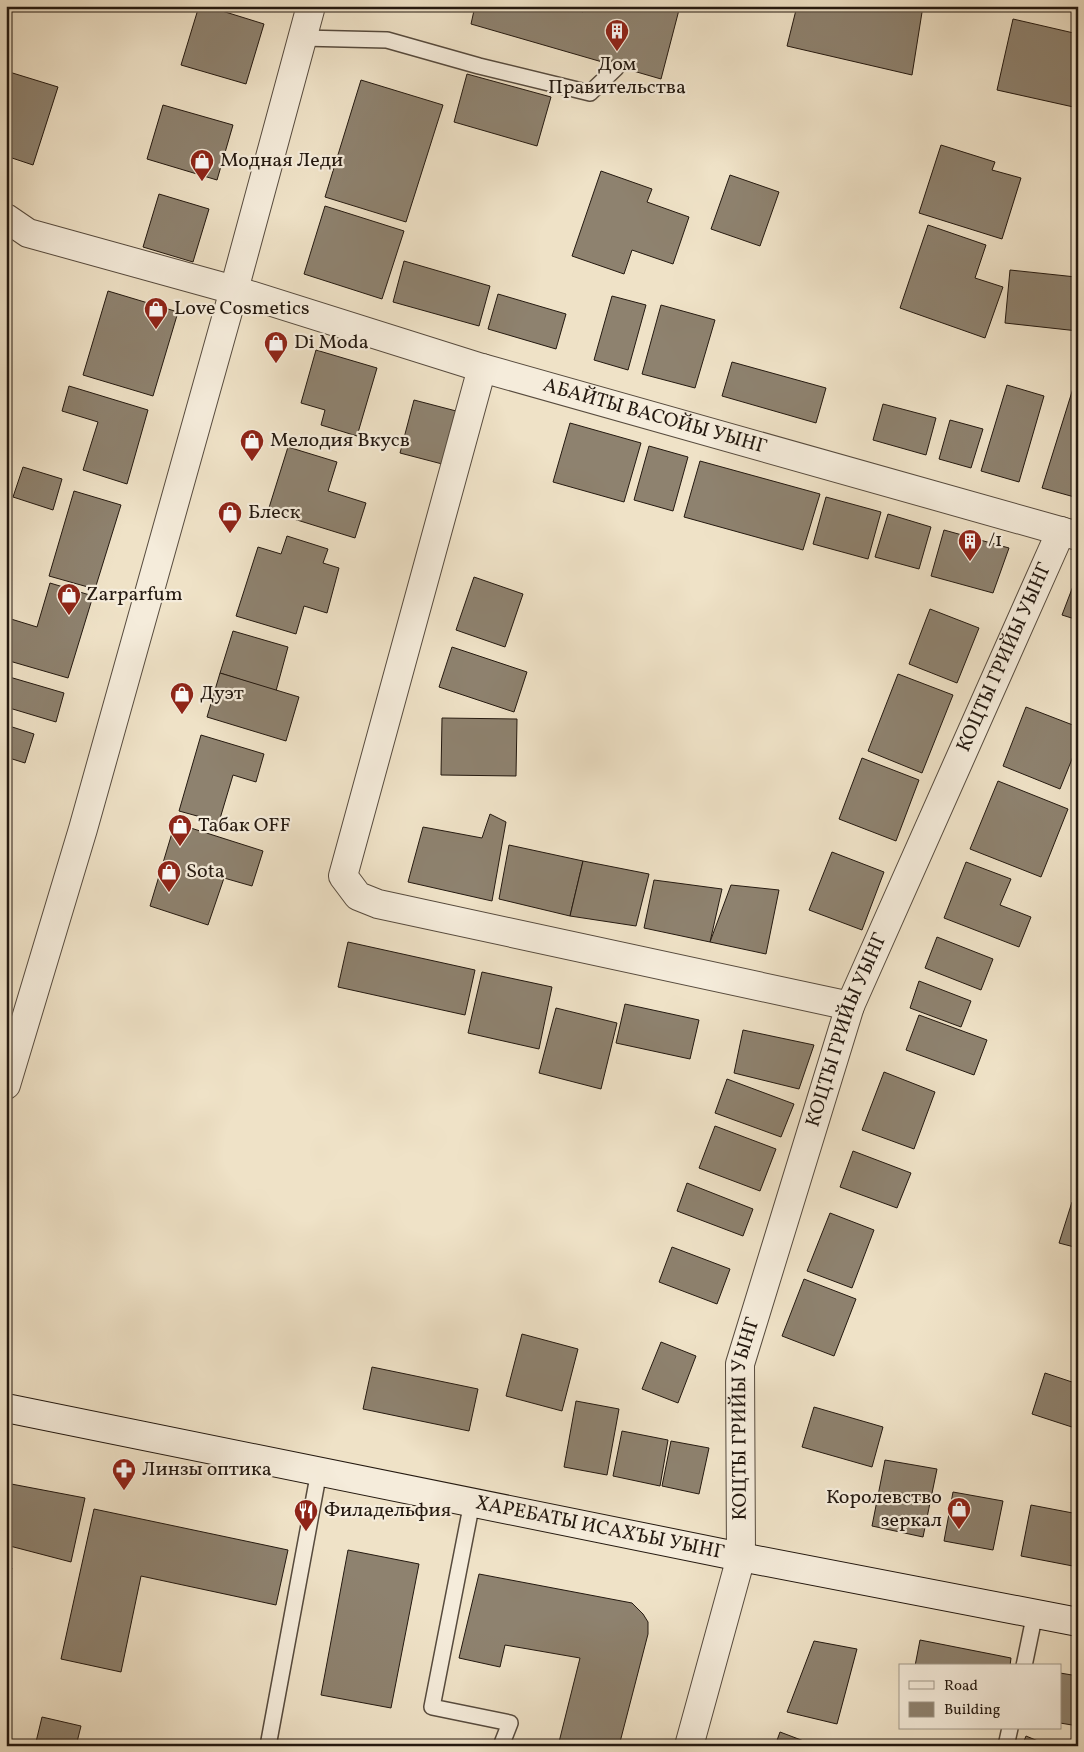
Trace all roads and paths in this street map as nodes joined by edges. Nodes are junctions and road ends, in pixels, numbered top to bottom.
1 (311, 6) edge
2 (302, 38) junction
3 (616, 68) dead end
4 (6, 218) edge
5 (234, 290) junction
6 (482, 368) junction
7 (1069, 533) edge
8 (850, 1006) junction
9 (6, 1085) edge
10 (6, 1408) edge
11 (319, 1471) junction
12 (472, 1502) junction
13 (741, 1557) junction
14 (1035, 1613) junction
15 (1078, 1622) edge
16 (1024, 1664) edge
17 (1010, 1730) edge
18 (268, 1746) edge
19 (501, 1746) edge
20 (689, 1746) edge
21 (1006, 1746) edge

1 - 2 street
2 - 3 lane
2 - 5 street
4 - 5 street, АБАЙТЫ ВАСОЙЫ УЫНГ
5 - 6 street, АБАЙТЫ ВАСОЙЫ УЫНГ
5 - 9 street
6 - 7 street, АБАЙТЫ ВАСОЙЫ УЫНГ
6 - 8 street
7 - 8 street, КОЦТЫ ГРИЙЫ УЫНГ
8 - 13 street, КОЦТЫ ГРИЙЫ УЫНГ
10 - 11 street, ХАРЕБАТЫ ИСАХЪЫ УЫНГ
11 - 12 street, ХАРЕБАТЫ ИСАХЪЫ УЫНГ
11 - 18 lane
12 - 13 street, ХАРЕБАТЫ ИСАХЪЫ УЫНГ
12 - 19 lane
13 - 14 street, ХАРЕБАТЫ ИСАХЪЫ УЫНГ
13 - 20 street, КОЦТЫ ГРИЙЫ УЫНГ
14 - 15 street, ХАРЕБАТЫ ИСАХЪЫ УЫНГ
14 - 16 lane
17 - 21 lane

